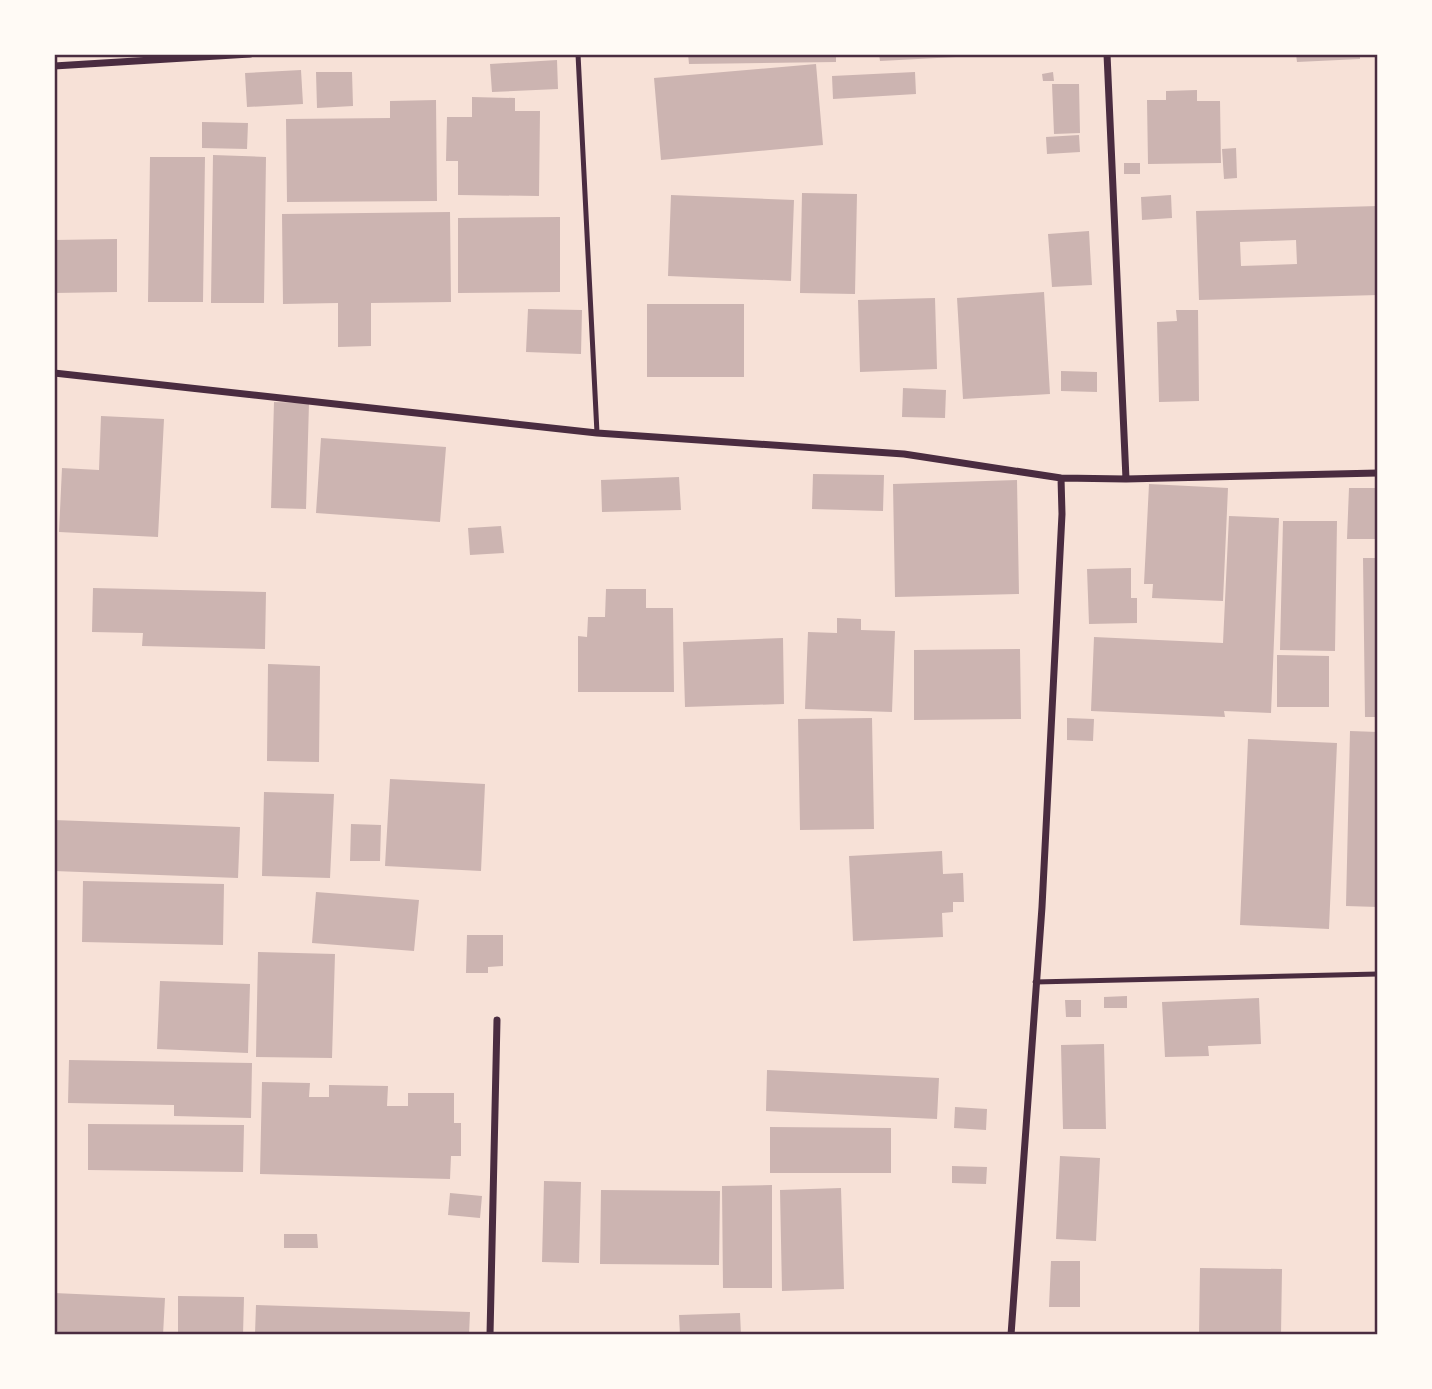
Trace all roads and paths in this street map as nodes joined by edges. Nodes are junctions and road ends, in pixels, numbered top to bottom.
1 (250, 54) edge
2 (578, 54) edge
3 (1107, 54) edge
4 (54, 66) edge
5 (54, 373) edge
6 (597, 433) junction
7 (1378, 473) edge
8 (1061, 478) junction
9 (1126, 480) junction
10 (1378, 974) edge
11 (1034, 982) junction
12 (497, 1020) dead end
13 (489, 1335) edge
14 (1011, 1335) edge

1 - 4 street
2 - 6 lane
3 - 9 street
5 - 6 street
6 - 8 street
7 - 9 street
8 - 9 street
8 - 11 street
10 - 11 lane
11 - 14 street
12 - 13 street

